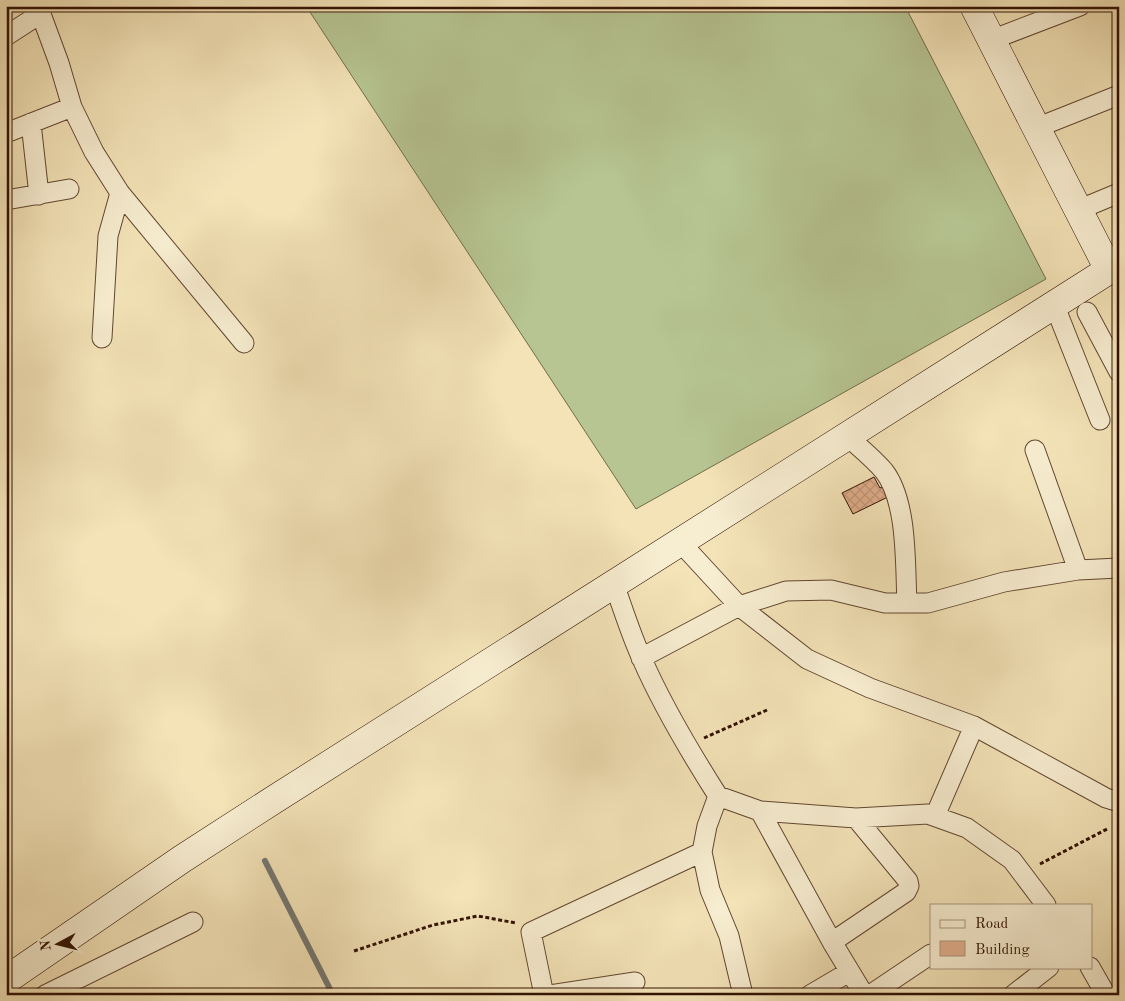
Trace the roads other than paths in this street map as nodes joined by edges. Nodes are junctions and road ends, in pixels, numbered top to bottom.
1 (974, 6) edge
2 (1080, 6) edge
3 (39, 10) edge
4 (6, 36) edge
5 (991, 40) junction
6 (1119, 95) edge
7 (72, 107) junction
8 (31, 124) junction
9 (1036, 128) junction
10 (6, 133) edge
11 (69, 189) dead end
12 (120, 193) junction
13 (1119, 193) edge
14 (39, 195) junction
15 (6, 200) edge
16 (1078, 210) junction
17 (1114, 275) edge
18 (1054, 304) junction
19 (1087, 312) dead end
20 (102, 338) dead end
21 (244, 343) dead end
22 (1119, 372) edge
23 (1100, 420) dead end
24 (848, 436) junction
25 (1035, 450) dead end
26 (680, 542) junction
27 (1119, 568) edge
28 (1078, 570) junction
29 (614, 584) junction
30 (907, 603) junction
31 (739, 606) junction
32 (641, 658) junction
33 (974, 726) junction
34 (718, 796) junction
35 (1119, 802) edge
36 (760, 811) junction
37 (935, 816) junction
38 (856, 818) junction
39 (702, 852) junction
40 (1045, 904) edge
41 (193, 922) dead end
42 (832, 942) junction
43 (930, 955) edge
44 (1047, 968) edge
45 (1091, 968) edge
46 (849, 972) junction
47 (6, 980) edge
48 (635, 982) dead end
49 (45, 995) edge
50 (544, 995) edge
51 (550, 995) edge
52 (743, 995) edge
53 (810, 995) edge
54 (864, 995) edge
55 (870, 995) edge
56 (1013, 995) edge
57 (1106, 995) edge

1 - 5 street
2 - 5 street
3 - 4 street
3 - 7 street
5 - 9 street
6 - 9 street
7 - 8 street
7 - 12 street
8 - 10 street
8 - 14 street
9 - 16 street
11 - 14 street
12 - 20 street
12 - 21 street
13 - 16 street
14 - 15 street
16 - 17 street
17 - 18 street
18 - 23 street
18 - 24 street
19 - 22 street
24 - 26 street
24 - 30 street
25 - 28 street
26 - 29 street
26 - 31 street
27 - 28 street
28 - 30 street
29 - 32 street
29 - 47 street
30 - 31 street
31 - 32 street
31 - 33 street
32 - 34 street
33 - 35 street
33 - 37 street
34 - 36 street
34 - 39 street
36 - 38 street
36 - 42 street
37 - 38 street
37 - 40 street
38 - 42 street
39 - 50 street
39 - 52 street
41 - 49 street
42 - 46 street
43 - 55 street
44 - 56 street
45 - 57 street
46 - 53 street
46 - 54 street
48 - 51 street

